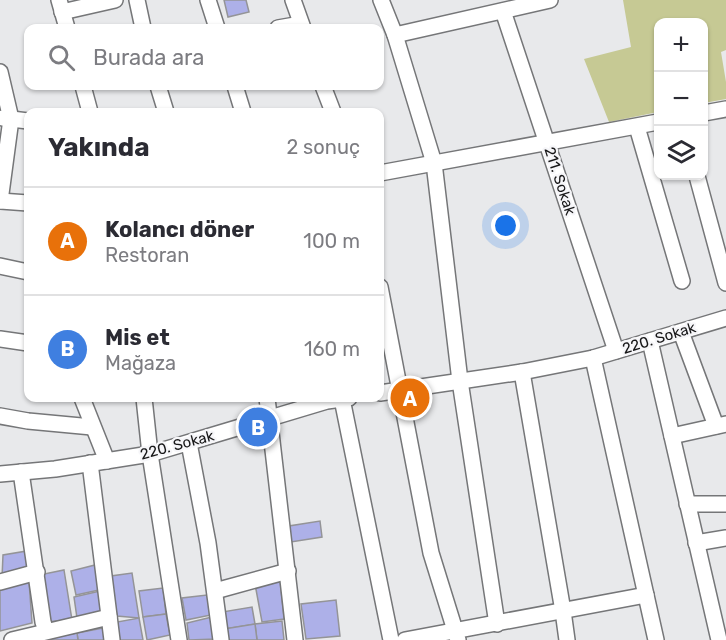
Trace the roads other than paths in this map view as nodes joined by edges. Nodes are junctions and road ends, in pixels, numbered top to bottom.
1 (115, 0) edge
2 (136, 0) edge
3 (207, 0) edge
4 (292, 0) edge
5 (381, 0) edge
6 (540, 1) edge
7 (61, 6) edge
8 (503, 11) junction
9 (66, 24) edge
10 (142, 24) edge
11 (216, 24) edge
12 (301, 24) edge
13 (395, 35) junction
14 (0, 72) edge
15 (84, 90) edge
16 (159, 90) edge
17 (236, 90) edge
18 (325, 90) edge
19 (89, 108) edge
20 (165, 108) edge
21 (242, 108) edge
22 (332, 108) edge
23 (726, 109) edge
24 (708, 113) edge
25 (6, 119) edge
26 (24, 121) edge
27 (654, 123) edge
28 (637, 127) junction
29 (548, 143) junction
30 (434, 163) junction
31 (384, 172) edge
32 (698, 180) edge
33 (0, 201) edge
34 (24, 203) edge
35 (0, 266) edge
36 (24, 271) edge
37 (682, 281) dead end
38 (726, 283) edge
39 (384, 309) edge
40 (726, 318) edge
41 (681, 332) junction
42 (0, 339) edge
43 (650, 341) junction
44 (24, 342) edge
45 (616, 351) junction
46 (594, 358) junction
47 (522, 372) junction
48 (460, 381) junction
49 (399, 390) junction
50 (384, 392) edge
51 (84, 402) edge
52 (144, 402) edge
53 (268, 402) edge
54 (326, 402) edge
55 (337, 402) edge
56 (0, 416) edge
57 (270, 418) junction
58 (721, 425) edge
59 (93, 427) junction
60 (672, 436) junction
61 (189, 443) junction
62 (150, 454) junction
63 (107, 461) junction
64 (90, 464) junction
65 (21, 472) junction
66 (0, 474) edge
67 (687, 504) junction
68 (726, 504) edge
69 (726, 538) edge
70 (696, 543) junction
71 (288, 571) junction
72 (37, 572) junction
73 (0, 582) edge
74 (215, 591) junction
75 (646, 595) junction
76 (563, 611) junction
77 (719, 611) edge
78 (109, 617) junction
79 (497, 624) junction
80 (46, 631) junction
81 (457, 636) edge
82 (12, 640) edge
83 (112, 640) edge
84 (179, 640) edge
85 (221, 640) edge
86 (295, 640) edge
87 (391, 640) edge
88 (405, 640) edge
89 (567, 640) edge
90 (656, 640) edge
91 (719, 640) edge

1 - 7 street
2 - 10 street
3 - 11 street
4 - 12 street
5 - 13 street
6 - 8 street
7 - 9 street
8 - 13 street
8 - 29 street, 211. Sokak
13 - 30 street
14 - 25 street
15 - 19 street
16 - 20 street
17 - 21 street
18 - 22 street
23 - 24 street
25 - 26 street
25 - 33 street
27 - 28 street
28 - 29 street
28 - 37 street
29 - 30 street
29 - 45 street, 211. Sokak
30 - 31 street
30 - 48 street
32 - 38 street
33 - 34 street
35 - 36 street
39 - 49 street
40 - 41 street, 220. Sokak
41 - 43 street, 220. Sokak
41 - 58 street
42 - 44 street
43 - 45 street, 220. Sokak
43 - 60 street
45 - 46 street, 220. Sokak
46 - 47 street, 220. Sokak
46 - 75 street
47 - 48 street, 220. Sokak
47 - 76 street
48 - 49 street, 220. Sokak
48 - 79 street
49 - 50 street, 220. Sokak
49 - 81 street
51 - 59 street
52 - 62 street
53 - 57 street
54 - 57 street, 220. Sokak
55 - 87 street
56 - 59 street
57 - 61 street, 220. Sokak
57 - 71 street
58 - 60 street
59 - 63 street
60 - 67 street
61 - 62 street, 220. Sokak
61 - 74 street
62 - 63 street, 220. Sokak
62 - 84 street
63 - 64 street, 220. Sokak
64 - 65 street, 220. Sokak
64 - 78 street
65 - 66 street, 220. Sokak
65 - 72 street
67 - 68 street
67 - 70 street
69 - 70 street
70 - 77 street
71 - 74 street
71 - 86 street
72 - 73 street
72 - 80 street
74 - 85 street
75 - 76 street
75 - 90 street
76 - 79 street
76 - 89 street
77 - 91 street
78 - 80 street
78 - 83 street
79 - 81 street
80 - 82 street
81 - 88 street

